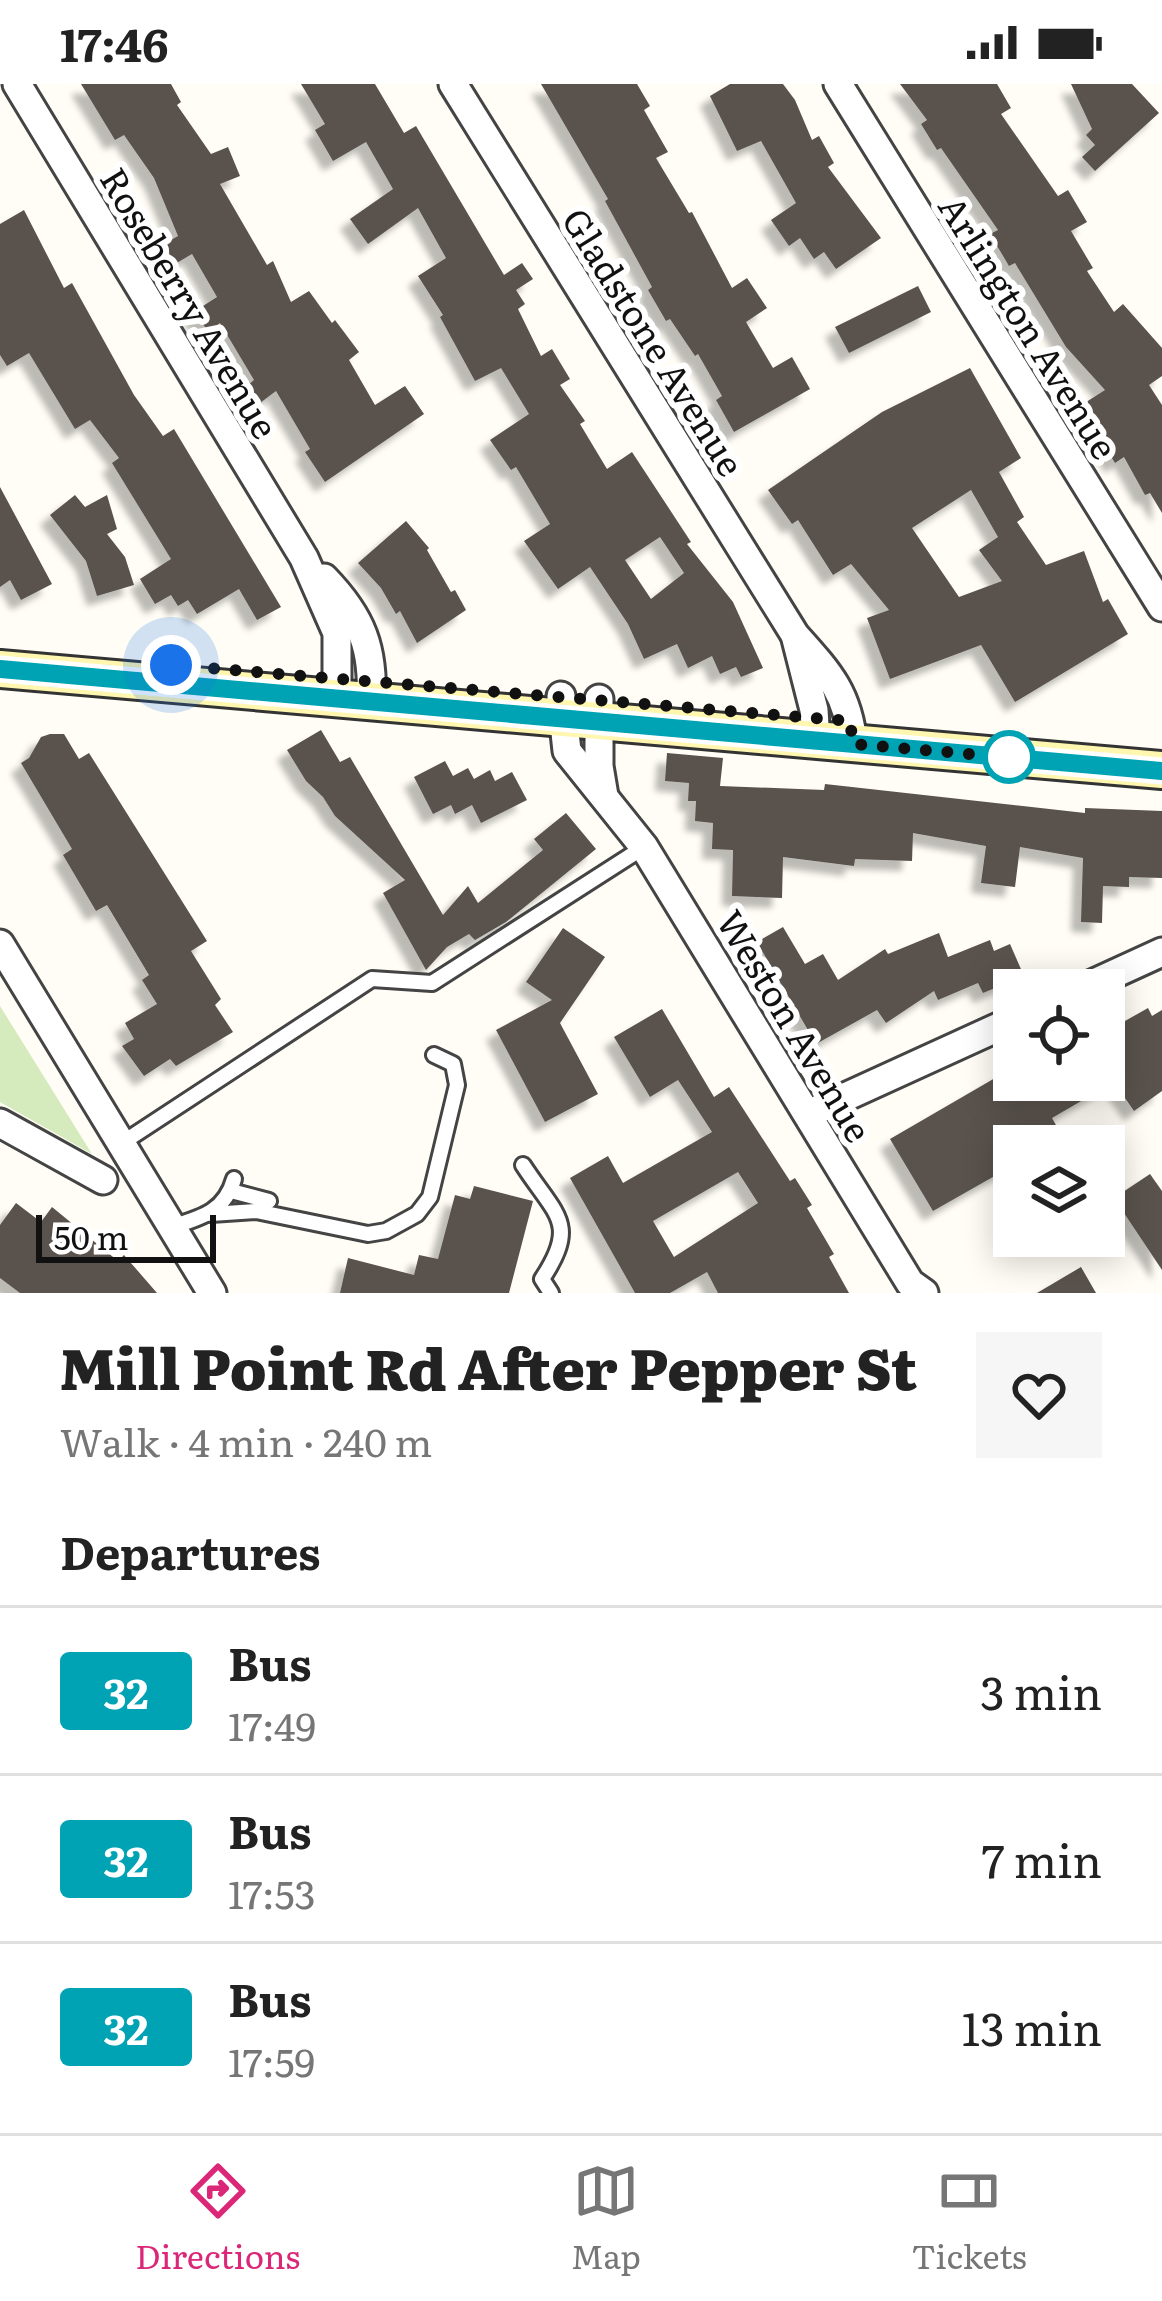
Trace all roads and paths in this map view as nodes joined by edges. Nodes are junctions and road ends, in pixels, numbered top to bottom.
1 (17, 84) edge
2 (453, 84) edge
3 (838, 84) edge
4 (1162, 607) edge
5 (0, 649) edge
6 (0, 669) edge
7 (355, 690) junction
8 (561, 708) junction
9 (599, 711) junction
10 (833, 731) junction
11 (1162, 749) edge
12 (1162, 770) edge
13 (604, 796) junction
14 (644, 847) junction
15 (0, 944) edge
16 (1162, 952) edge
17 (1125, 969) edge
18 (993, 1030) edge
19 (434, 1055) dead end
20 (808, 1114) junction
21 (0, 1123) edge
22 (119, 1145) junction
23 (523, 1165) dead end
24 (103, 1180) dead end
25 (269, 1201) dead end
26 (212, 1214) junction
27 (171, 1227) junction
28 (212, 1293) edge
29 (551, 1293) edge
30 (924, 1293) edge

1 - 7 street, Roseberry Avenue
2 - 10 street, Gladstone Avenue
3 - 4 street, Arlington Avenue
5 - 7 main road
6 - 7 main road
7 - 8 main road
8 - 9 main road
8 - 13 street, Weston Avenue
9 - 10 main road
9 - 13 street
10 - 11 main road
10 - 12 main road
13 - 14 street, Weston Avenue
14 - 20 street, Weston Avenue
14 - 22 lane
15 - 22 street
16 - 17 street
18 - 20 street
19 - 26 lane
20 - 30 street, Weston Avenue
21 - 24 street
22 - 27 street
23 - 29 lane
25 - 26 lane
26 - 27 lane
27 - 28 street

